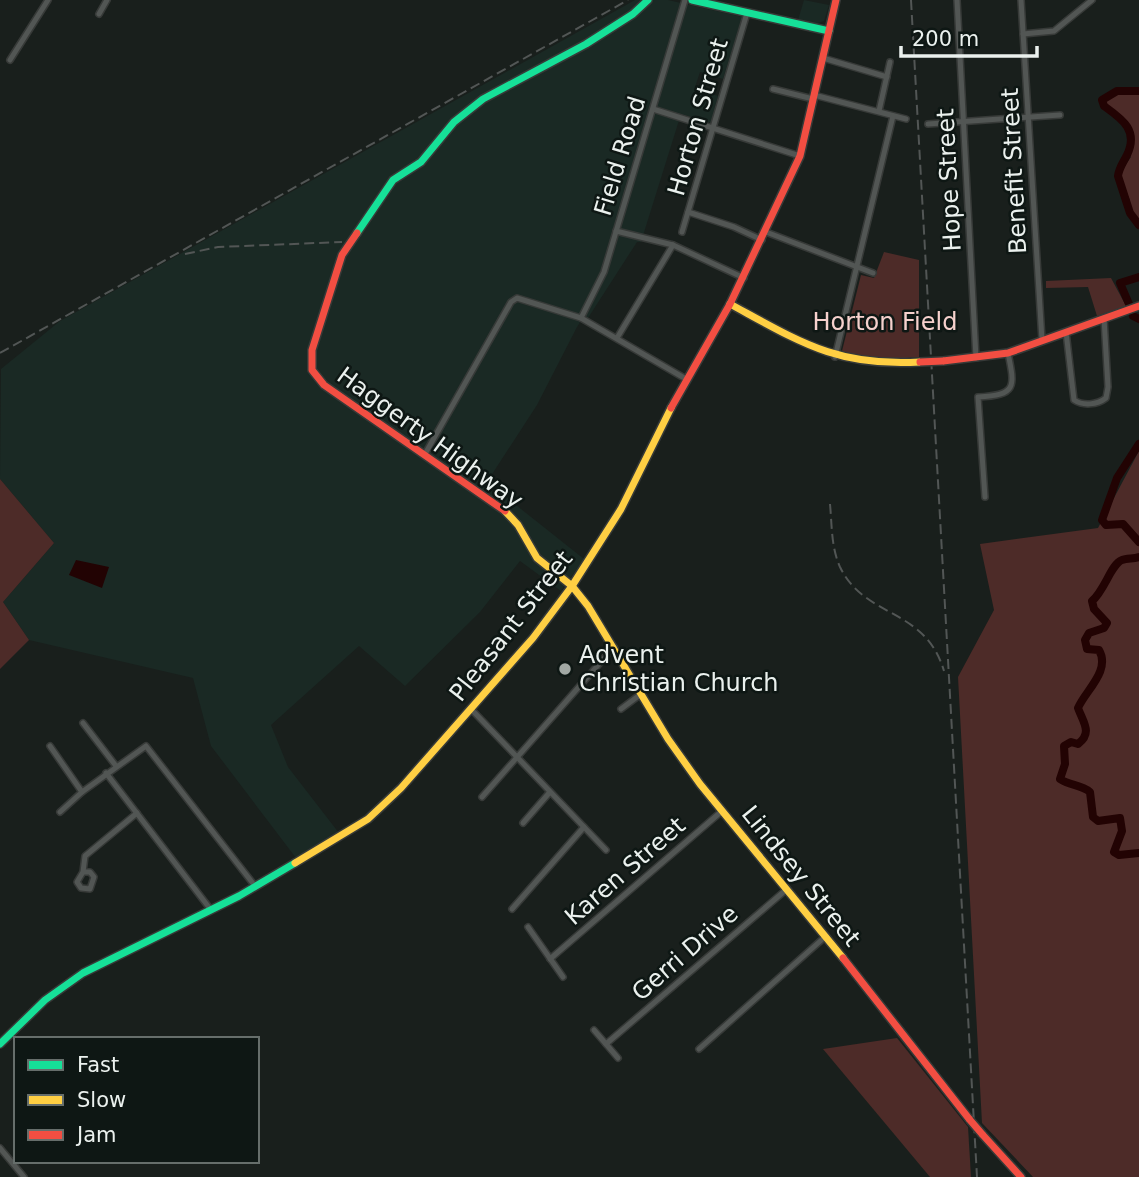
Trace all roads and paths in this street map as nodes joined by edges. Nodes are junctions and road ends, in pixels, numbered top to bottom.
1 (48, 0) edge
2 (107, 0) edge
3 (648, 0) edge
4 (685, 0) edge
5 (692, 0) edge
6 (836, 0) edge
7 (957, 0) edge
8 (1021, 0) edge
9 (1093, 0) edge
10 (747, 13) junction
11 (99, 14) dead end
12 (829, 32) junction
13 (1023, 34) junction
14 (823, 58) junction
15 (10, 60) dead end
16 (890, 62) dead end
17 (887, 77) junction
18 (773, 89) dead end
19 (814, 97) junction
20 (653, 110) junction
21 (879, 111) junction
22 (1060, 115) dead end
23 (893, 116) junction
24 (1028, 117) junction
25 (905, 119) dead end
26 (963, 121) junction
27 (928, 124) dead end
28 (714, 128) junction
29 (800, 156) junction
30 (688, 212) junction
31 (616, 232) junction
32 (682, 232) dead end
33 (766, 232) junction
34 (762, 240) junction
35 (673, 246) junction
36 (858, 268) junction
37 (873, 273) dead end
38 (744, 278) junction
39 (730, 303) junction
40 (1139, 306) edge
41 (581, 318) junction
42 (1104, 318) junction
43 (1066, 332) junction
44 (617, 338) junction
45 (1042, 340) junction
46 (1008, 353) junction
47 (835, 358) junction
48 (976, 358) junction
49 (685, 379) junction
50 (425, 454) junction
51 (985, 497) dead end
52 (572, 586) junction
53 (614, 647) junction
54 (641, 694) junction
55 (471, 709) junction
56 (621, 709) dead end
57 (83, 723) dead end
58 (50, 746) dead end
59 (517, 757) junction
60 (116, 766) junction
61 (106, 773) junction
62 (82, 792) junction
63 (550, 792) junction
64 (482, 797) dead end
65 (722, 810) junction
66 (60, 812) dead end
67 (137, 813) junction
68 (523, 823) dead end
69 (584, 827) junction
70 (606, 850) dead end
71 (83, 872) dead end
72 (256, 886) junction
73 (787, 889) junction
74 (512, 909) dead end
75 (211, 910) junction
76 (528, 928) dead end
77 (826, 936) junction
78 (550, 959) junction
79 (563, 977) dead end
80 (594, 1030) dead end
81 (0, 1044) edge
82 (606, 1044) junction
83 (699, 1049) dead end
84 (618, 1058) dead end
85 (0, 1148) edge
86 (24, 1177) edge
87 (1021, 1177) edge

1 - 15 street
2 - 11 street
3 - 50 main road, Haggerty Highway
4 - 20 street, Field Road
5 - 10 main road
6 - 12 main road, Pleasant Street
7 - 26 street, Hope Street
8 - 13 street, Benefit Street
9 - 13 street
10 - 12 main road
10 - 28 street, Horton Street
12 - 14 main road, Pleasant Street
13 - 24 street, Benefit Street
14 - 17 street
14 - 19 main road, Pleasant Street
16 - 17 street
17 - 21 street
18 - 19 street
19 - 21 street
19 - 29 main road, Pleasant Street
20 - 28 street
20 - 31 street, Field Road
21 - 23 street
22 - 24 street
23 - 25 street
23 - 36 street
24 - 26 street
24 - 45 street, Benefit Street
26 - 27 street
26 - 48 street, Hope Street
28 - 29 street
28 - 30 street, Horton Street
29 - 33 main road, Pleasant Street
30 - 32 street, Horton Street
30 - 34 street
31 - 35 street
31 - 41 street, Field Road
33 - 34 main road, Pleasant Street
33 - 36 street
34 - 38 main road, Pleasant Street
35 - 38 street
35 - 44 street
36 - 37 street
36 - 47 street
38 - 39 main road, Pleasant Street
39 - 47 main road
39 - 49 main road, Pleasant Street
40 - 42 main road
41 - 44 street
41 - 50 street
42 - 43 main road
42 - 43 street
43 - 45 main road
44 - 49 street
45 - 46 main road
46 - 48 main road
46 - 51 street
47 - 48 main road, bridge
49 - 52 main road, Pleasant Street
50 - 52 main road, Haggerty Highway
52 - 53 main road, Lindsey Street
52 - 55 main road, Pleasant Street
53 - 54 main road, Lindsey Street
53 - 59 street
54 - 56 street
54 - 65 main road, Lindsey Street
55 - 59 street
55 - 72 main road, Pleasant Street
57 - 60 street
58 - 62 street
59 - 63 street
59 - 64 street
60 - 61 street
60 - 72 street
61 - 62 street
61 - 67 street
62 - 66 street
63 - 68 street
63 - 69 street
65 - 73 main road, Lindsey Street
65 - 78 street, Karen Street
67 - 71 street
67 - 75 street
69 - 70 street
69 - 74 street
72 - 75 main road, Pleasant Street
73 - 77 main road, Lindsey Street
73 - 82 street, Gerri Drive
75 - 81 main road, Pleasant Street
76 - 78 street
77 - 83 street
77 - 87 main road, Lindsey Street, bridge
78 - 79 street
80 - 82 street
82 - 84 street
85 - 86 street

